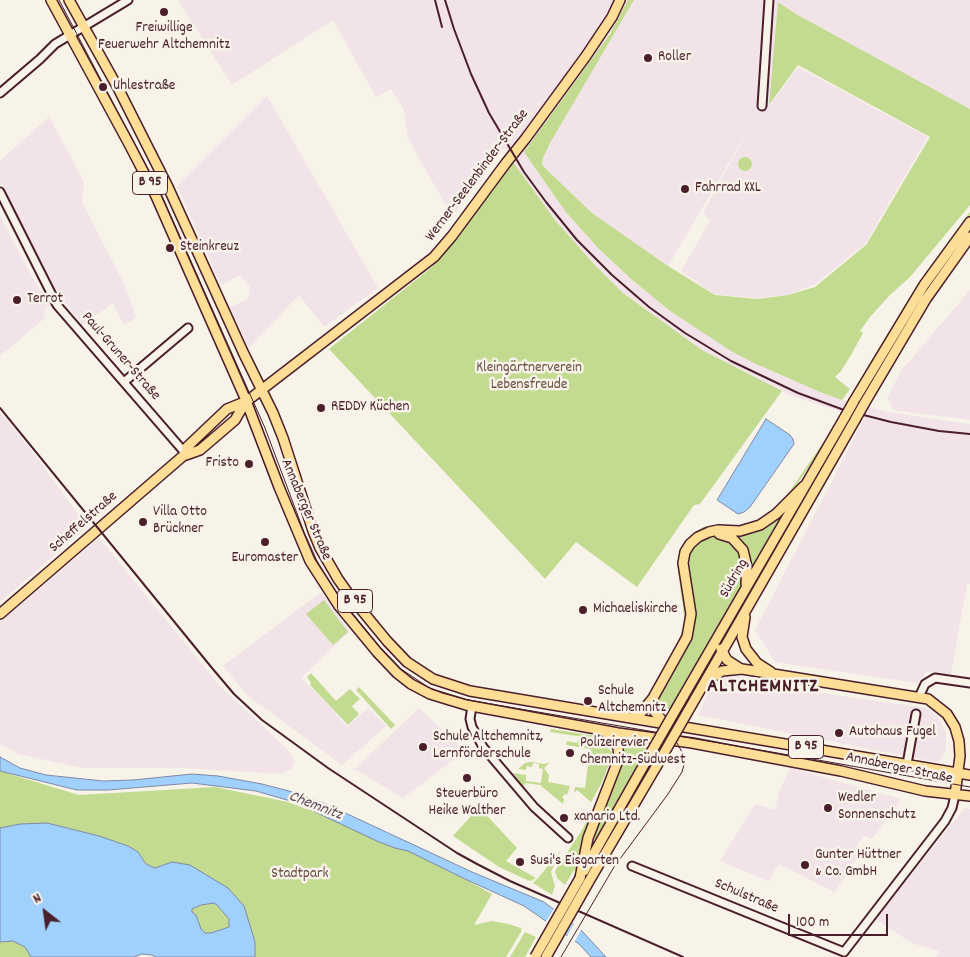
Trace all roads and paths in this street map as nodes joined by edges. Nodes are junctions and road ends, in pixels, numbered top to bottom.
1 (51, 0) edge
2 (69, 0) edge
3 (128, 0) edge
4 (620, 0) edge
5 (769, 0) edge
6 (84, 27) junction
7 (70, 35) junction
8 (0, 93) edge
9 (762, 106) dead end
10 (0, 192) edge
11 (970, 222) edge
12 (970, 237) edge
13 (188, 328) dead end
14 (124, 382) junction
15 (258, 392) junction
16 (247, 401) junction
17 (186, 454) junction
18 (804, 486) junction
19 (709, 532) junction
20 (745, 588) junction
21 (746, 611) junction
22 (0, 614) edge
23 (727, 620) junction
24 (722, 652) junction
25 (742, 669) junction
26 (773, 674) junction
27 (705, 682) junction
28 (970, 683) edge
29 (919, 697) junction
30 (653, 698) junction
31 (472, 706) junction
32 (916, 714) dead end
33 (632, 718) junction
34 (665, 724) junction
35 (604, 731) junction
36 (907, 764) junction
37 (958, 773) junction
38 (970, 775) edge
39 (955, 795) junction
40 (970, 796) edge
41 (568, 838) dead end
42 (632, 866) dead end
43 (584, 880) junction
44 (844, 955) edge
45 (535, 957) edge
46 (546, 957) edge

1 - 7 main road, Annaberger Straße / B 95
2 - 6 main road, Annaberger Straße / B 95
3 - 6 street
4 - 15 main road, Werner-Seelenbinder-Straße
5 - 9 street
6 - 7 street
6 - 15 main road, Annaberger Straße / B 95
7 - 8 street
7 - 16 main road, Annaberger Straße / B 95
10 - 14 street, Paul-Gruner-Straße
11 - 18 main road, Südring, bridge
12 - 21 main road, Südring, bridge
13 - 14 street
14 - 17 street, Paul-Gruner-Straße
15 - 16 main road, Scheffelstraße
15 - 33 main road, Annaberger Straße / B 95
16 - 17 main road, Scheffelstraße
16 - 17 main road, Scheffelstraße
16 - 31 main road, Annaberger Straße / B 95
17 - 22 main road, Scheffelstraße
18 - 19 main road
18 - 20 main road, Südring
19 - 20 main road
19 - 30 main road
20 - 23 main road, Südring
21 - 24 main road, Südring
21 - 26 main road
23 - 24 main road
23 - 43 main road, Südring, bridge
24 - 25 main road
24 - 27 main road, Südring
25 - 26 main road
25 - 27 main road
26 - 29 main road
27 - 43 main road, Südring, bridge
28 - 29 street
29 - 37 main road
30 - 33 main road
30 - 34 main road
31 - 35 main road, Annaberger Straße / B 95
31 - 41 street
32 - 36 street
33 - 34 main road, Annaberger Straße / B 95
34 - 36 main road, Annaberger Straße / B 95
35 - 39 main road, Annaberger Straße / B 95
35 - 43 main road
36 - 37 main road, Annaberger Straße / B 95
37 - 38 main road, Annaberger Straße / B 95
37 - 39 main road
39 - 40 main road, Annaberger Straße / B 95
39 - 44 street
42 - 44 street, Schulstraße
43 - 45 main road, Südring, bridge
43 - 46 main road, Südring, bridge

